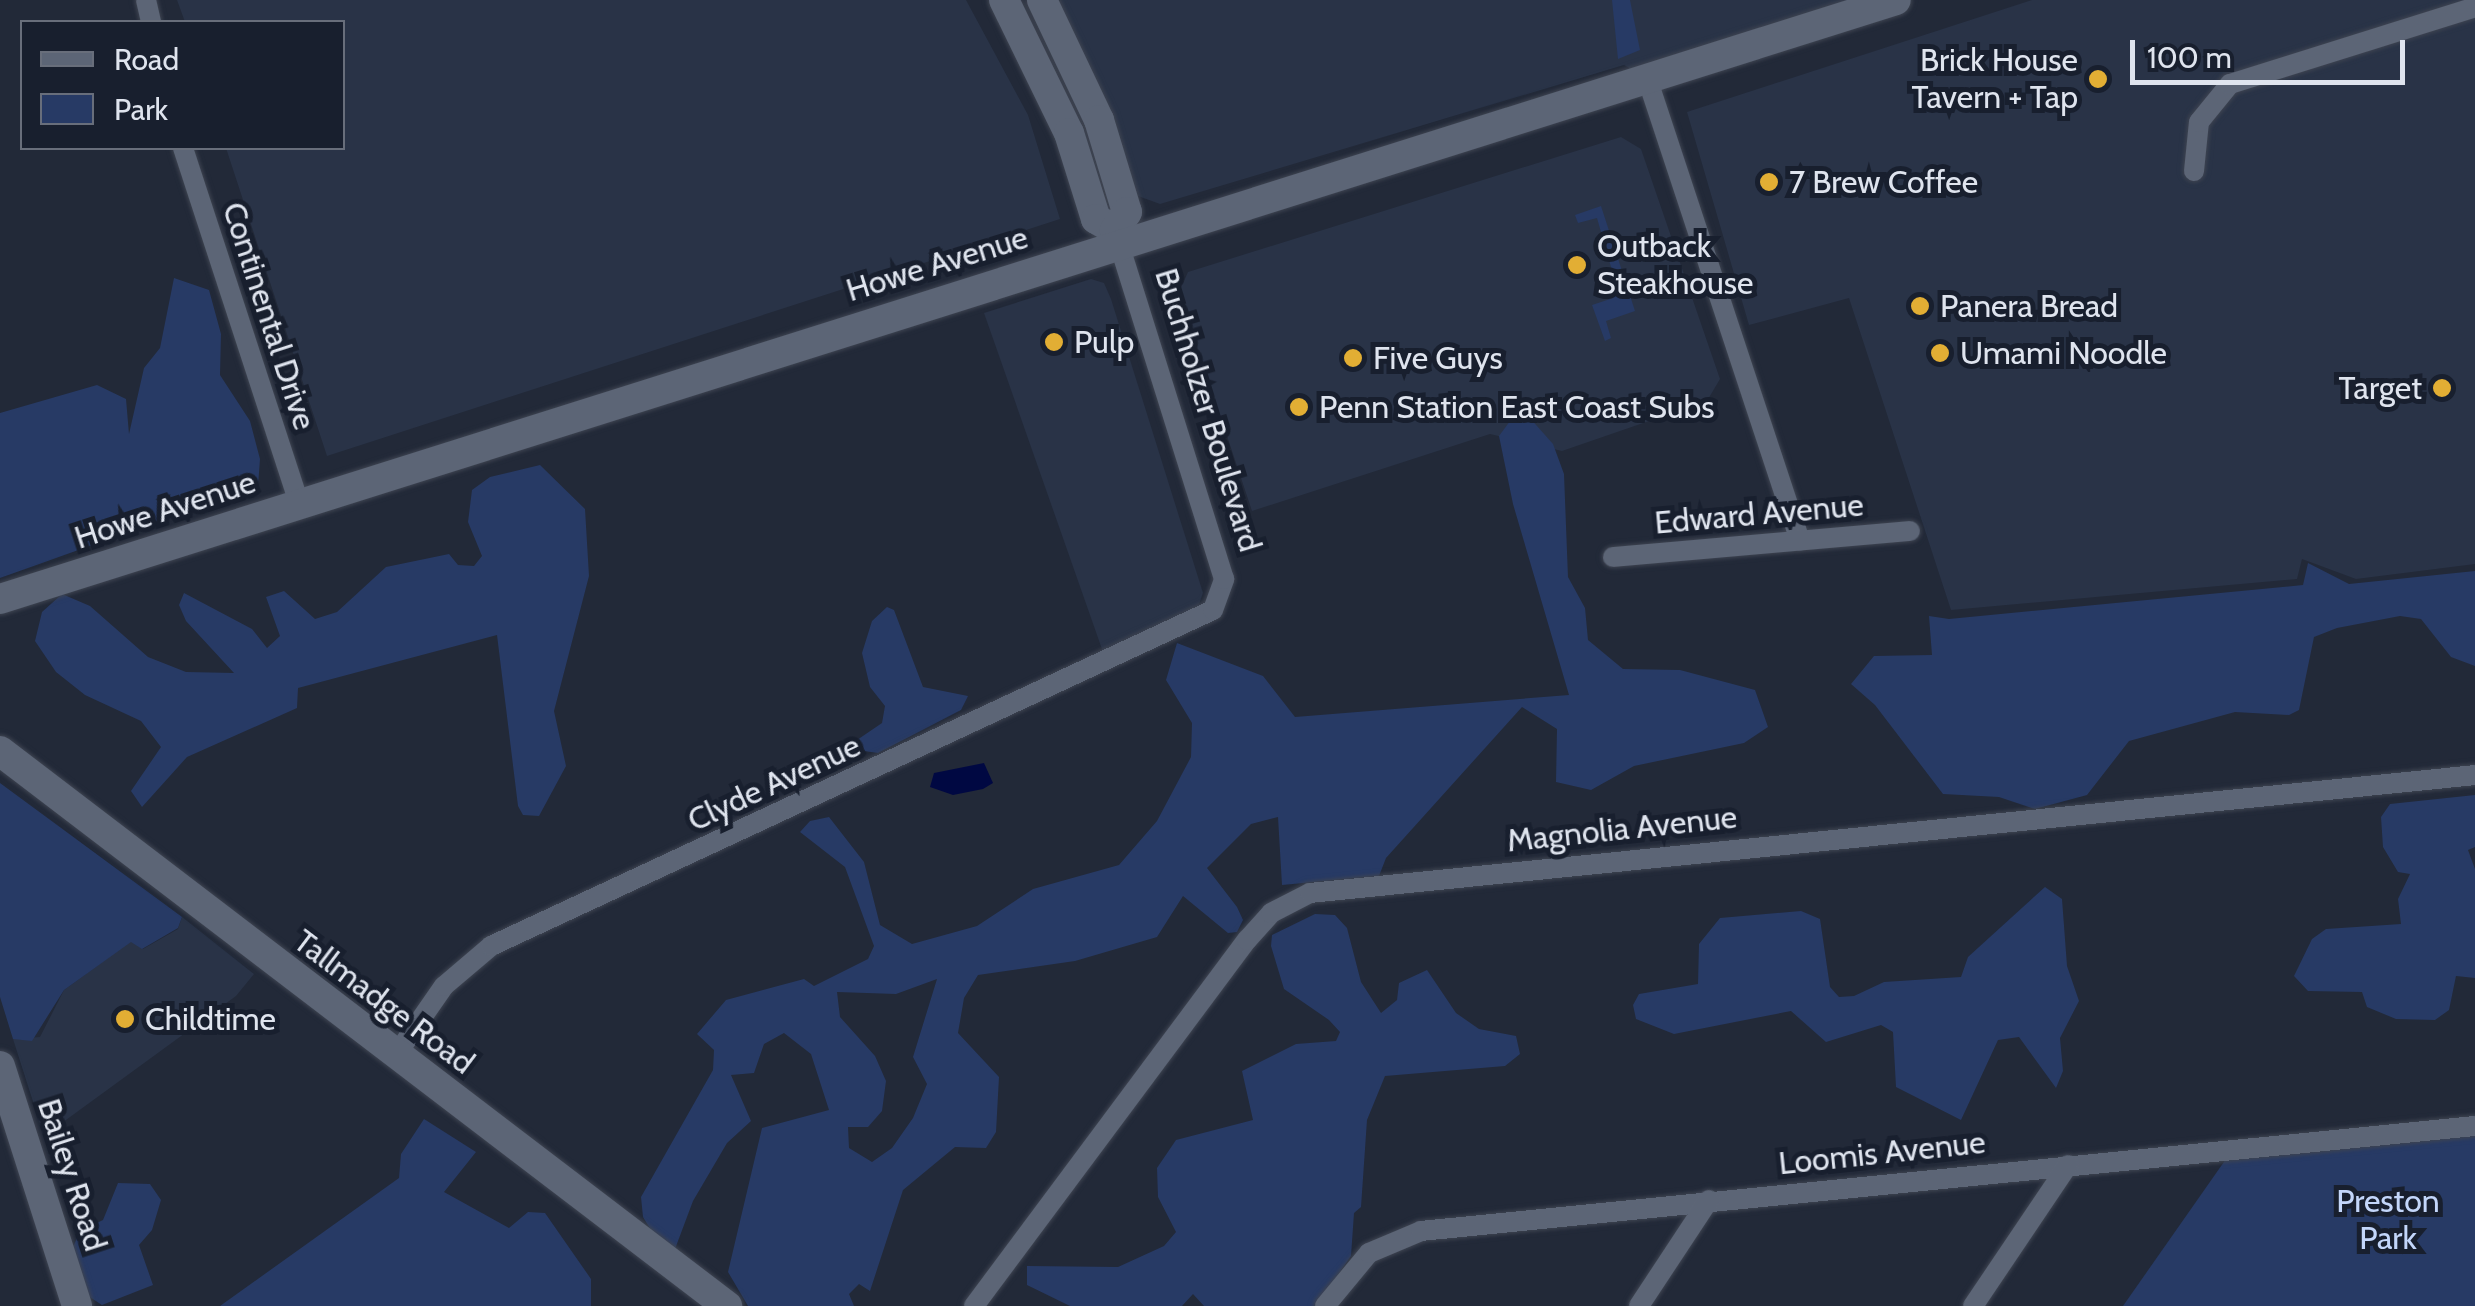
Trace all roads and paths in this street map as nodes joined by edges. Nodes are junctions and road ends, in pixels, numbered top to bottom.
1 (1004, 0) edge
2 (1042, 0) edge
3 (1896, 0) edge
4 (2475, 7) edge
5 (1647, 78) junction
6 (185, 150) edge
7 (2194, 172) dead end
8 (1117, 237) junction
9 (299, 503) junction
10 (1910, 530) dead end
11 (1800, 540) junction
12 (1613, 557) dead end
13 (0, 599) edge
14 (1213, 610) joint
15 (0, 751) edge
16 (2475, 775) edge
17 (396, 1055) junction
18 (0, 1066) edge
19 (2475, 1126) edge
20 (2068, 1165) junction
21 (1708, 1200) junction
22 (78, 1306) edge
23 (727, 1306) edge
24 (974, 1306) edge
25 (1324, 1306) edge
26 (1639, 1306) edge
27 (1973, 1306) edge

1 - 8 street, Buchholzer Boulevard
2 - 8 street, Buchholzer Boulevard
3 - 5 street, Howe Avenue
4 - 7 street
5 - 8 street, Howe Avenue
5 - 11 street
6 - 9 street, Continental Drive
8 - 9 street, Howe Avenue
8 - 14 street, Buchholzer Boulevard
9 - 13 street, Howe Avenue
10 - 11 street, Edward Avenue
11 - 12 street, Edward Avenue
14 - 17 street, Clyde Avenue
15 - 17 street, Tallmadge Road
16 - 24 street, Magnolia Avenue
17 - 23 street, Tallmadge Road
18 - 22 street, Bailey Road
19 - 20 street, Loomis Avenue
20 - 21 street, Loomis Avenue
20 - 27 street
21 - 25 street, Loomis Avenue
21 - 26 street

